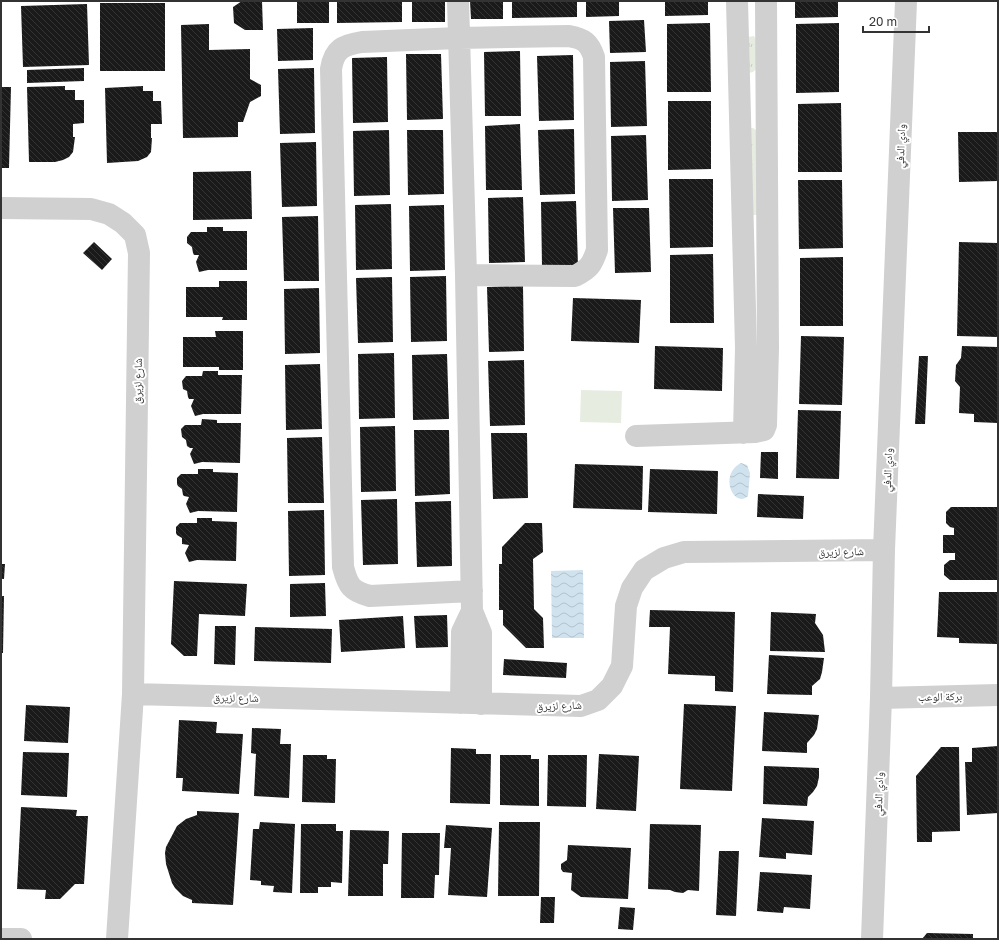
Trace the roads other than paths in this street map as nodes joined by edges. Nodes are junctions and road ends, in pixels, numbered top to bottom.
1 (458, 1) edge
2 (737, 1) edge
3 (766, 1) edge
4 (906, 1) edge
5 (459, 38) junction
6 (1, 208) edge
7 (466, 275) junction
8 (754, 431) junction
9 (636, 436) dead end
10 (884, 550) junction
11 (472, 602) junction
12 (133, 694) junction
13 (998, 695) edge
14 (881, 698) junction
15 (471, 703) junction
16 (1, 938) edge
17 (21, 939) edge
18 (117, 939) edge
19 (872, 939) edge

1 - 5 street
2 - 8 street
3 - 8 street
4 - 10 street, وادي الدفي
5 - 7 street
5 - 7 street
5 - 11 street
6 - 12 street, شارع لزيرق
7 - 11 street
8 - 9 street
10 - 14 street, وادي الدفي
10 - 15 street, شارع لزيرق
11 - 15 street
12 - 15 street, شارع لزيرق
12 - 18 street, شارع لزيرق
13 - 14 street, بركة الوعب
14 - 19 street, وادي الدفي
16 - 17 street

